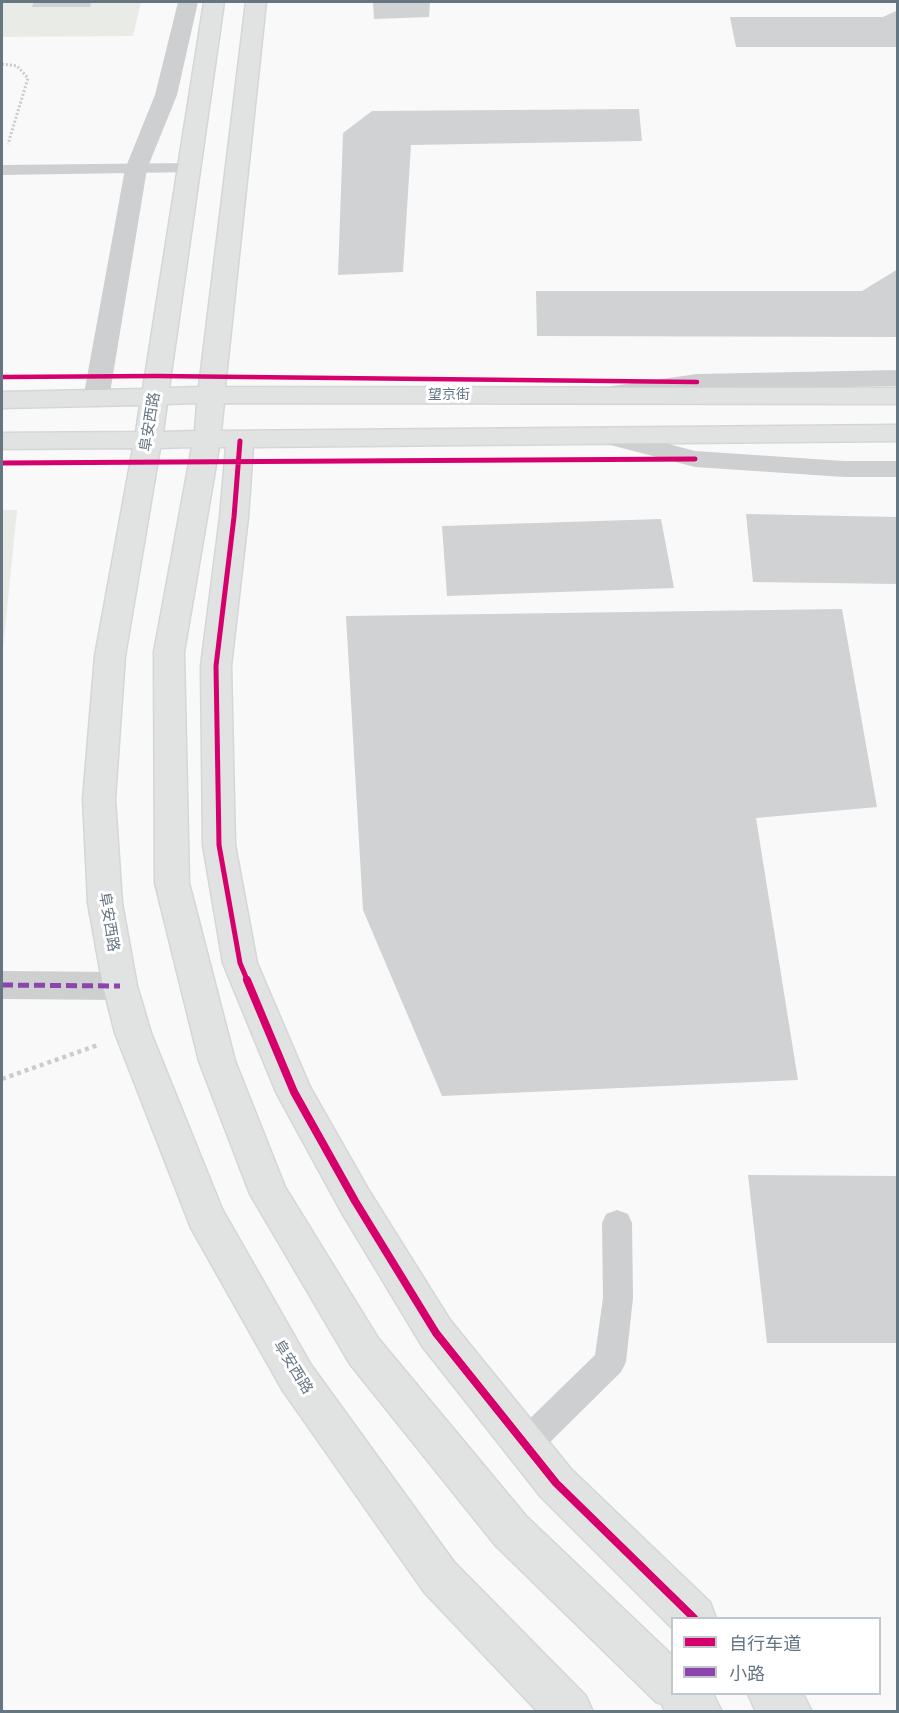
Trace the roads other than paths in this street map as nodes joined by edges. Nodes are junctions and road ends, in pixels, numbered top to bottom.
1 (188, 2) edge
2 (214, 2) edge
3 (256, 2) edge
4 (189, 168) junction
5 (136, 169) junction
6 (2, 170) edge
7 (897, 378) edge
8 (211, 395) junction
9 (603, 396) junction
10 (897, 396) edge
11 (154, 398) junction
12 (96, 399) junction
13 (2, 400) edge
14 (897, 433) edge
15 (604, 435) junction
16 (148, 440) junction
17 (2, 441) edge
18 (224, 441) junction
19 (897, 469) edge
20 (2, 985) edge
21 (120, 986) junction
22 (617, 1223) dead end
23 (525, 1445) junction
24 (693, 1617) edge
25 (671, 1685) edge
26 (681, 1695) edge
27 (772, 1695) edge
28 (570, 1712) edge
29 (699, 1712) edge
30 (789, 1712) edge

1 - 5 street
2 - 4 main road, 阜安西路
3 - 8 main road
4 - 5 lane
4 - 11 main road, 阜安西路
5 - 6 lane
5 - 12 street
7 - 9 street
8 - 9 main road, 望京街
8 - 11 main road, 望京街
8 - 18 main road
9 - 10 main road, 望京街
11 - 12 main road, 望京街
11 - 16 main road, 阜安西路
12 - 13 main road, 望京街
14 - 15 main road
15 - 18 main road
15 - 19 street
16 - 17 main road
16 - 18 main road
16 - 21 main road, 阜安西路
18 - 23 main road
18 - 25 main road
20 - 21 street
21 - 28 main road, 阜安西路
22 - 23 lane
23 - 24 main road
26 - 29 main road
27 - 30 main road

